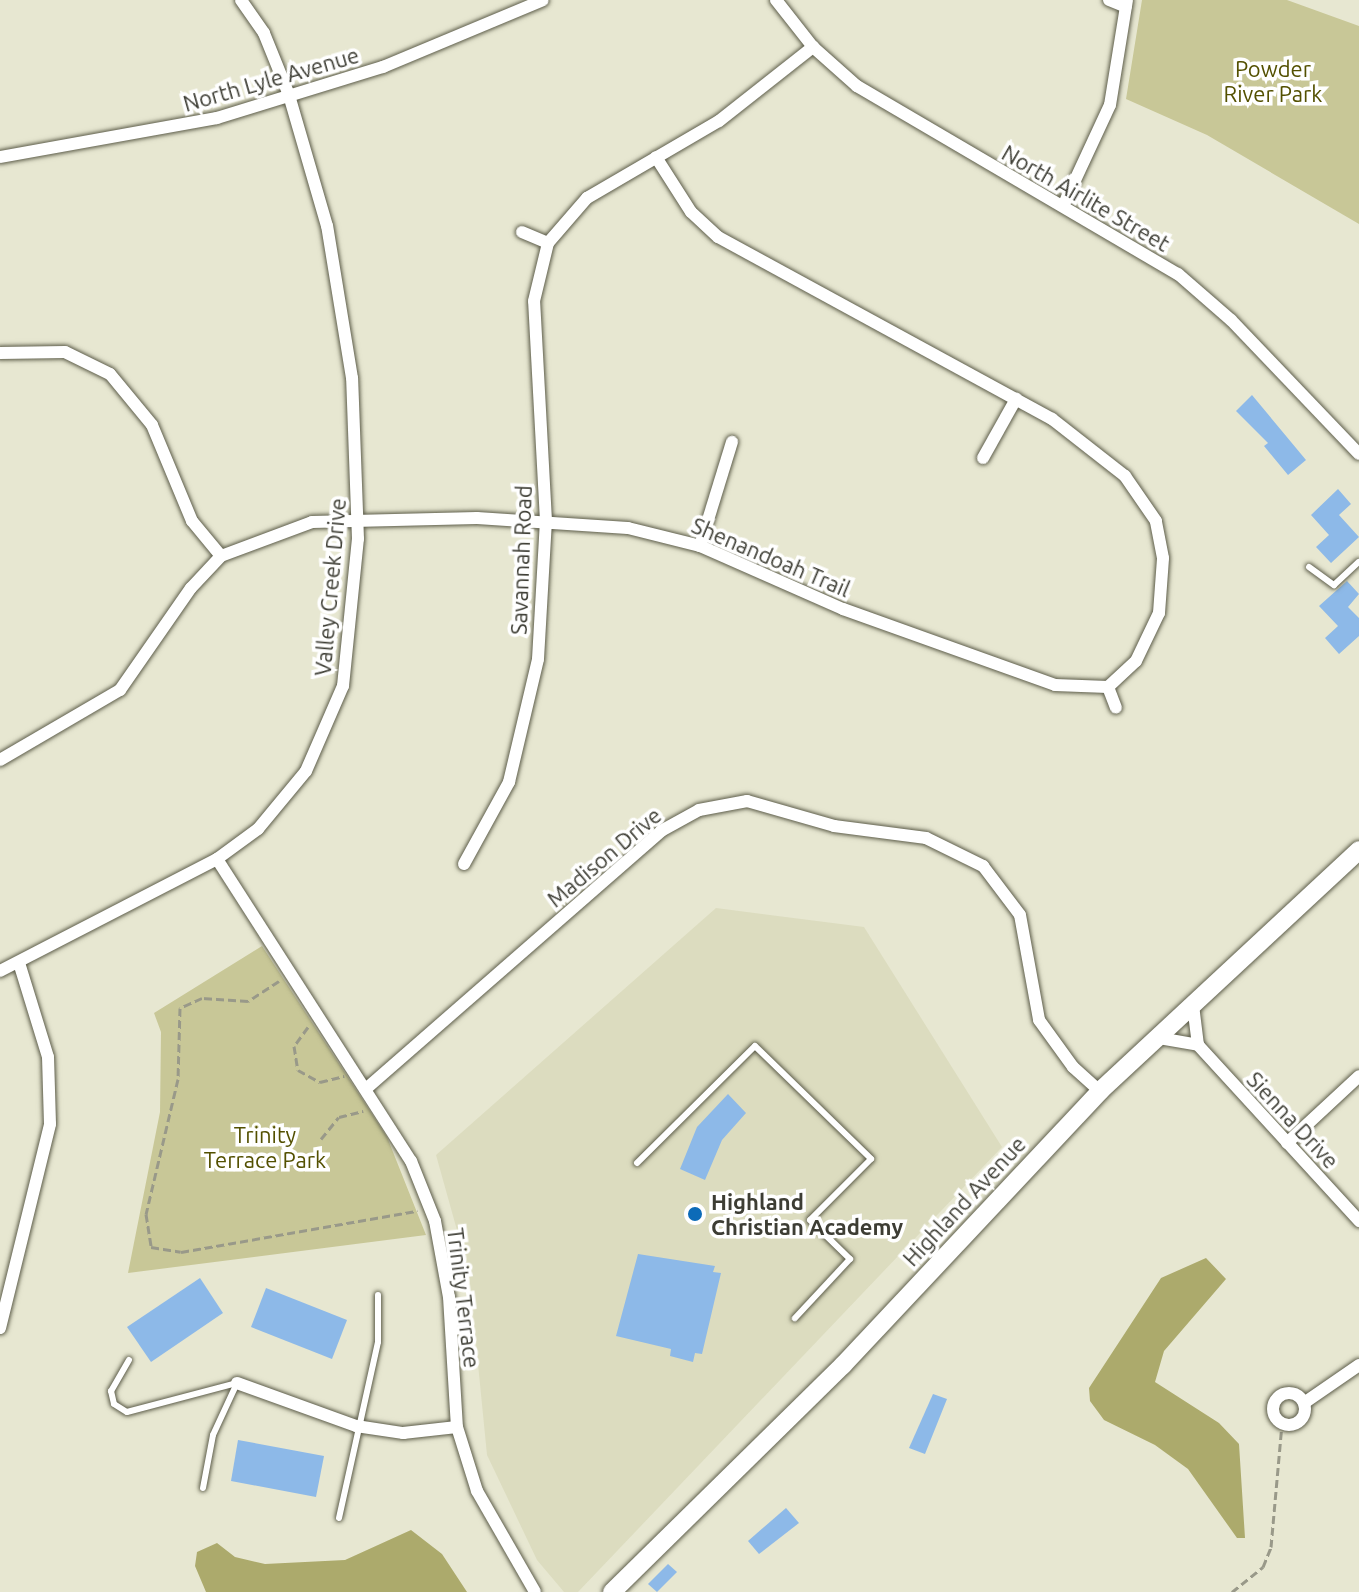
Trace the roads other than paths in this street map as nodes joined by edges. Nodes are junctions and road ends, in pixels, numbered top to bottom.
1 (241, 0) edge
2 (543, 0) edge
3 (776, 0) edge
4 (1109, 0) edge
5 (1126, 3) edge
6 (813, 47) junction
7 (289, 95) junction
8 (0, 157) edge
9 (656, 157) junction
10 (1064, 204) junction
11 (522, 232) dead end
12 (548, 243) junction
13 (0, 353) edge
14 (1016, 399) junction
15 (732, 442) dead end
16 (1359, 454) edge
17 (983, 458) dead end
18 (359, 520) junction
19 (546, 521) junction
20 (700, 546) junction
21 (221, 556) junction
22 (1359, 562) edge
23 (1309, 567) dead end
24 (1108, 687) junction
25 (1116, 708) dead end
26 (0, 760) edge
27 (1359, 850) edge
28 (217, 859) junction
29 (464, 864) dead end
30 (19, 963) junction
31 (0, 971) edge
32 (1195, 999) junction
33 (1150, 1043) junction
34 (1198, 1045) junction
35 (1359, 1076) edge
36 (368, 1087) junction
37 (1100, 1091) junction
38 (1287, 1143) junction
39 (637, 1163) dead end
40 (1359, 1221) edge
41 (378, 1295) dead end
42 (795, 1318) dead end
43 (0, 1328) edge
44 (129, 1360) dead end
45 (1359, 1365) edge
46 (237, 1383) junction
47 (1304, 1403) junction
48 (356, 1426) junction
49 (457, 1427) junction
50 (203, 1488) dead end
51 (339, 1518) dead end
52 (535, 1592) edge
53 (612, 1592) edge

1 - 7 street, Valley Creek Drive
2 - 7 street, North Lyle Avenue
3 - 6 street, North Airlite Street
4 - 5 street
5 - 10 street
6 - 9 street, Savannah Road
6 - 10 street, North Airlite Street
7 - 8 street, North Lyle Avenue
7 - 18 street, Valley Creek Drive
9 - 12 street, Savannah Road
9 - 14 street
10 - 16 street, North Airlite Street
11 - 12 street
12 - 19 street, Savannah Road
13 - 21 street
14 - 17 street
14 - 24 street
15 - 20 street
18 - 19 street, Shenandoah Trail
18 - 21 street, Shenandoah Trail
18 - 28 street, Valley Creek Drive
19 - 20 street, Shenandoah Trail
19 - 29 street, Savannah Road
20 - 24 street, Shenandoah Trail
21 - 26 street, Shenandoah Trail
22 - 23 lane
24 - 25 street
27 - 32 main road, Highland Avenue
28 - 30 street, Valley Creek Drive
28 - 36 street, Trinity Terrace
30 - 31 street, Valley Creek Drive
30 - 43 street
32 - 33 main road, Highland Avenue
32 - 34 street
33 - 34 street
33 - 37 main road, Highland Avenue
34 - 38 street, Sienna Drive
35 - 38 street
36 - 37 street, Madison Drive
36 - 49 street, Trinity Terrace
37 - 53 main road, Highland Avenue
38 - 40 street, Sienna Drive
39 - 42 lane
41 - 48 lane
44 - 46 lane
45 - 47 street
46 - 48 street
46 - 50 lane
47 - 47 street
48 - 49 street
48 - 51 lane
49 - 52 street, Trinity Terrace

